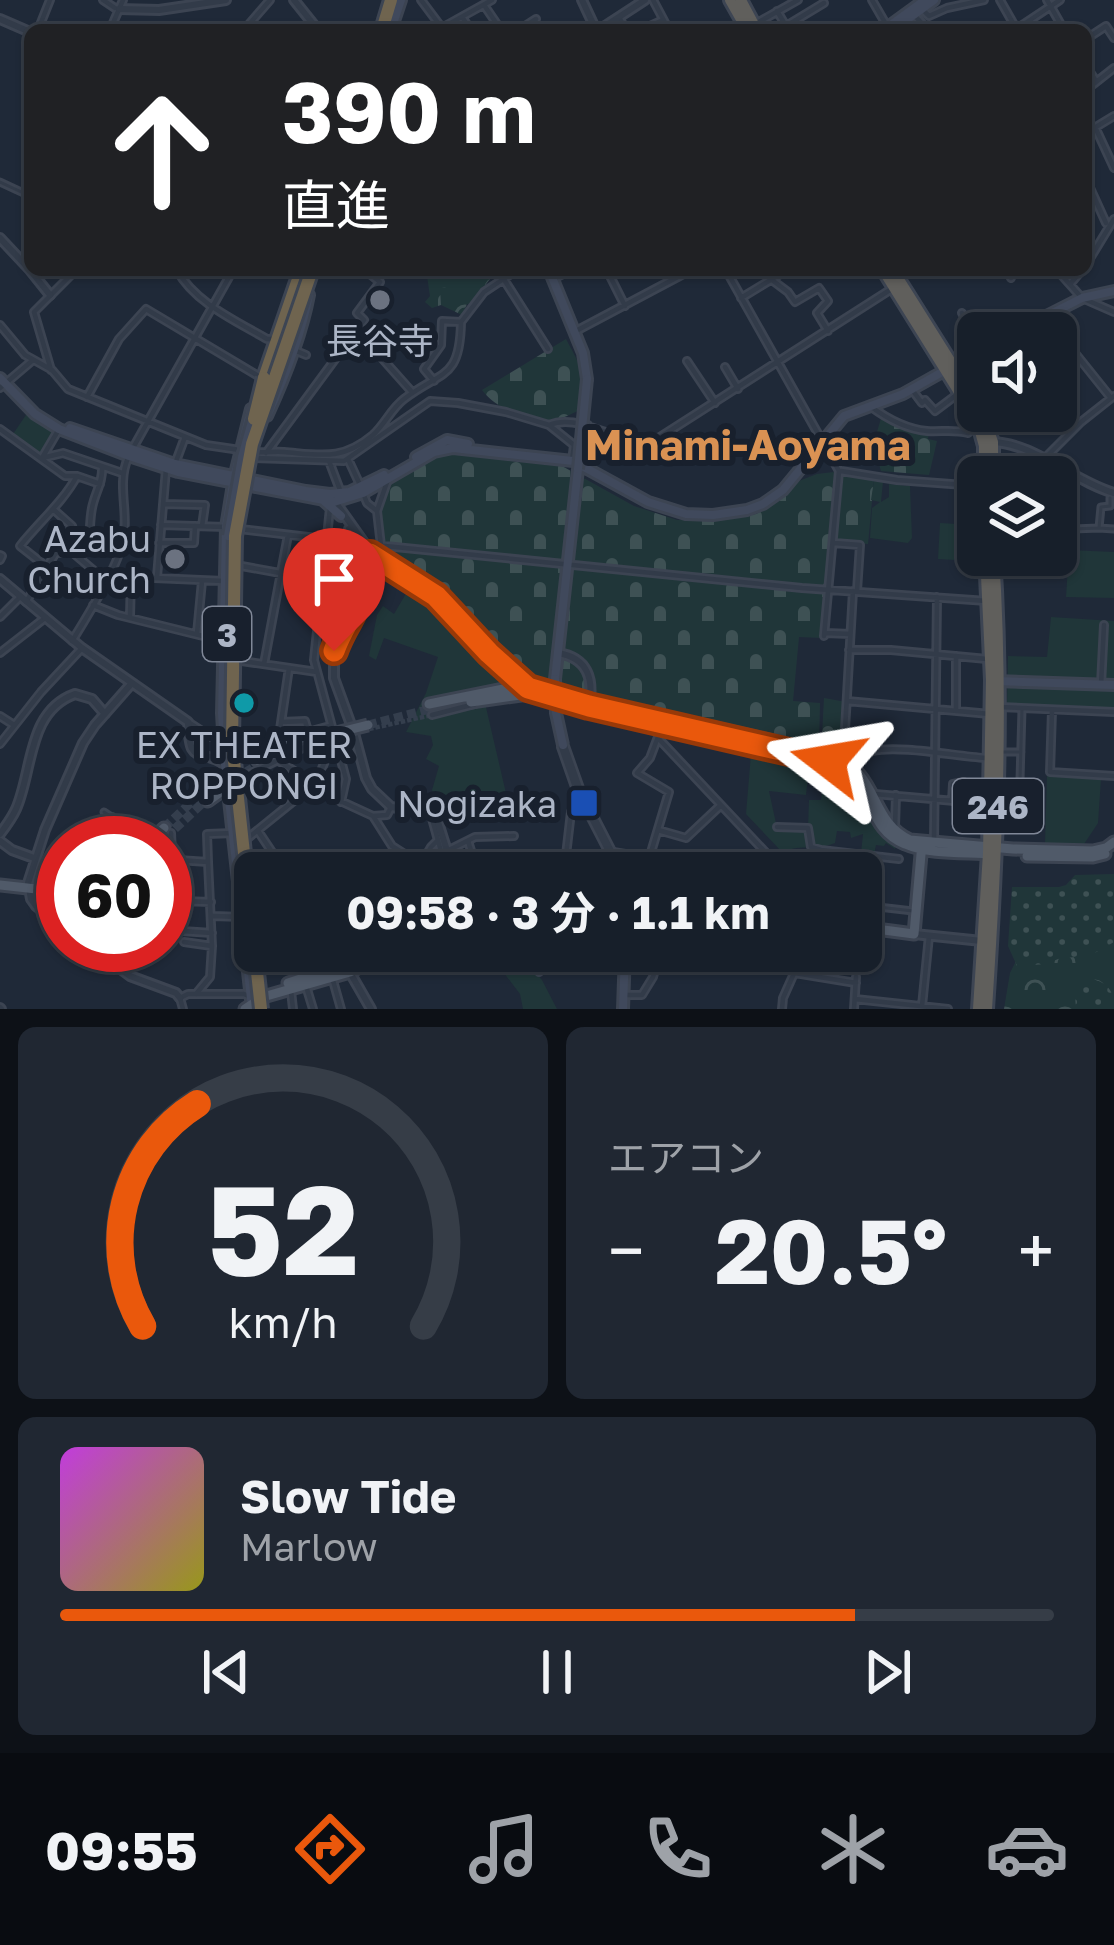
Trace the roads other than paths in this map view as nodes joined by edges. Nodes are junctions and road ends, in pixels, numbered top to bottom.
1 (103, 0) edge
2 (123, 0) edge
3 (226, 0) edge
4 (270, 0) edge
5 (294, 0) edge
6 (421, 0) edge
7 (492, 0) edge
8 (649, 0) edge
9 (730, 0) edge
10 (798, 0) edge
11 (934, 0) edge
12 (985, 0) edge
13 (1060, 0) edge
14 (824, 3) dead end
15 (1049, 3) edge
16 (484, 4) junction
17 (916, 7) edge
18 (117, 9) junction
19 (777, 11) junction
20 (463, 17) junction
21 (619, 17) junction
22 (536, 19) dead end
23 (664, 20) junction
24 (112, 24) edge
25 (249, 24) edge
26 (313, 24) edge
27 (439, 24) edge
28 (451, 24) edge
29 (467, 24) edge
30 (497, 24) edge
31 (530, 24) edge
32 (607, 24) edge
33 (623, 24) edge
34 (654, 24) edge
35 (666, 24) edge
36 (750, 24) edge
37 (756, 24) edge
38 (783, 24) edge
39 (791, 24) edge
40 (1023, 24) edge
41 (1092, 35) edge
42 (1114, 38) edge
43 (1114, 68) edge
44 (1092, 76) edge
45 (1096, 83) junction
46 (1092, 86) edge
47 (1114, 116) edge
48 (1095, 127) junction
49 (1092, 129) edge
50 (1114, 169) edge
51 (1092, 192) edge
52 (1114, 219) edge
53 (1108, 225) junction
54 (0, 238) edge
55 (1092, 253) edge
56 (24, 264) edge
57 (35, 276) edge
58 (70, 276) edge
59 (181, 276) edge
60 (229, 276) edge
61 (307, 276) edge
62 (307, 276) edge
63 (307, 276) edge
64 (307, 276) edge
65 (307, 276) edge
66 (308, 276) edge
67 (372, 276) edge
68 (506, 276) edge
69 (552, 276) edge
70 (610, 276) edge
71 (680, 276) edge
72 (729, 276) edge
73 (778, 276) edge
74 (887, 276) edge
75 (897, 276) edge
76 (1063, 276) edge
77 (1077, 276) edge
78 (503, 278) junction
79 (772, 280) junction
80 (1071, 284) junction
81 (893, 287) junction
82 (1114, 292) edge
83 (50, 295) junction
84 (741, 298) junction
85 (1083, 298) junction
86 (625, 305) junction
87 (211, 306) junction
88 (1054, 312) edge
89 (1114, 312) edge
90 (293, 319) junction
91 (461, 322) junction
92 (0, 325) edge
93 (356, 329) junction
94 (574, 332) junction
95 (828, 332) junction
96 (194, 337) junction
97 (274, 338) junction
98 (548, 349) dead end
99 (294, 350) junction
100 (1077, 354) edge
101 (306, 355) dead end
102 (33, 361) junction
103 (687, 361) dead end
104 (957, 362) edge
105 (778, 364) junction
106 (725, 367) dead end
107 (950, 367) junction
108 (52, 370) junction
109 (957, 376) edge
110 (957, 376) edge
111 (3, 380) edge
112 (434, 381) junction
113 (265, 384) junction
114 (738, 389) junction
115 (912, 389) junction
116 (413, 394) junction
117 (956, 396) dead end
118 (87, 397) junction
119 (1112, 397) edge
120 (715, 404) junction
121 (870, 406) junction
122 (254, 420) junction
123 (146, 422) junction
124 (589, 424) junction
125 (549, 425) junction
126 (0, 429) edge
127 (59, 429) junction
128 (957, 430) edge
129 (985, 432) edge
130 (185, 437) junction
131 (820, 438) junction
132 (988, 442) junction
133 (130, 453) junction
134 (255, 453) junction
135 (988, 456) edge
136 (1035, 456) edge
137 (1047, 456) edge
138 (42, 458) junction
139 (348, 459) junction
140 (326, 460) junction
141 (578, 463) junction
142 (171, 466) junction
143 (102, 467) junction
144 (839, 471) junction
145 (122, 473) junction
146 (77, 476) junction
147 (1077, 477) edge
148 (387, 479) junction
149 (240, 482) junction
150 (100, 484) junction
151 (957, 485) edge
152 (1112, 495) edge
153 (344, 500) junction
154 (163, 504) junction
155 (1112, 506) edge
156 (52, 508) junction
157 (377, 511) junction
158 (161, 525) junction
159 (199, 526) junction
160 (1099, 528) junction
161 (1077, 529) edge
162 (1114, 529) edge
163 (232, 532) junction
164 (288, 535) junction
165 (327, 539) junction
166 (159, 543) junction
167 (362, 543) junction
168 (833, 543) junction
169 (375, 550) junction
170 (58, 553) junction
171 (285, 553) junction
172 (296, 555) dead end
173 (80, 559) junction
174 (236, 565) junction
175 (568, 565) junction
176 (48, 568) junction
177 (281, 572) junction
178 (990, 576) edge
179 (225, 577) junction
180 (157, 578) junction
181 (0, 579) edge
182 (105, 580) junction
183 (324, 580) junction
184 (202, 581) junction
185 (829, 590) junction
186 (855, 591) junction
187 (236, 592) junction
188 (937, 597) junction
189 (23, 599) junction
190 (992, 602) junction
191 (93, 604) junction
192 (0, 617) edge
193 (130, 617) junction
194 (45, 618) junction
195 (1104, 625) dead end
196 (197, 634) junction
197 (850, 634) junction
198 (223, 640) junction
199 (72, 641) junction
200 (82, 648) junction
201 (494, 650) junction
202 (850, 650) junction
203 (558, 652) junction
204 (0, 653) edge
205 (936, 654) junction
206 (956, 656) junction
207 (991, 659) junction
208 (235, 661) junction
209 (264, 664) junction
210 (289, 668) junction
211 (317, 672) junction
212 (513, 673) junction
213 (996, 681) junction
214 (132, 683) junction
215 (524, 685) junction
216 (1101, 685) junction
217 (1114, 686) edge
218 (539, 688) junction
219 (510, 692) junction
220 (562, 699) junction
221 (848, 701) junction
222 (590, 703) junction
223 (910, 707) junction
224 (1022, 707) junction
225 (935, 709) junction
226 (995, 710) junction
227 (956, 711) junction
228 (1052, 711) junction
229 (1114, 712) edge
230 (105, 714) junction
231 (0, 716) edge
232 (659, 717) junction
233 (909, 717) dead end
234 (188, 722) junction
235 (282, 722) junction
236 (14, 725) junction
237 (332, 725) junction
238 (368, 725) joint
239 (223, 731) junction
240 (354, 733) junction
241 (316, 734) junction
242 (335, 737) junction
243 (658, 737) junction
244 (234, 738) junction
245 (0, 744) edge
246 (276, 744) junction
247 (562, 745) dead end
248 (307, 746) junction
249 (844, 747) dead end
250 (872, 751) dead end
251 (1021, 752) junction
252 (934, 754) junction
253 (994, 755) junction
254 (276, 759) junction
255 (256, 764) junction
256 (233, 770) junction
257 (1114, 776) edge
258 (1020, 780) dead end
259 (964, 782) dead end
260 (312, 785) junction
261 (873, 793) junction
262 (896, 795) junction
263 (209, 796) junction
264 (230, 800) junction
265 (577, 800) dead end
266 (934, 800) junction
267 (952, 801) junction
268 (341, 802) junction
269 (989, 804) junction
270 (721, 805) junction
271 (391, 807) junction
272 (104, 812) dead end
273 (430, 812) junction
274 (110, 816) edge
275 (373, 816) junction
276 (778, 827) dead end
277 (658, 830) junction
278 (894, 830) junction
279 (258, 831) junction
280 (234, 832) junction
281 (514, 836) dead end
282 (0, 837) edge
283 (248, 838) junction
284 (468, 841) junction
285 (437, 842) junction
286 (926, 844) junction
287 (1114, 846) edge
288 (447, 851) joint
289 (992, 851) junction
290 (236, 852) edge
291 (249, 852) edge
292 (272, 852) edge
293 (401, 852) edge
294 (428, 852) edge
295 (442, 852) edge
296 (471, 852) edge
297 (566, 852) edge
298 (651, 852) edge
299 (765, 852) edge
300 (846, 852) edge
301 (882, 857) edge
302 (34, 858) junction
303 (899, 860) dead end
304 (192, 861) edge
305 (208, 862) junction
306 (620, 865) edge
307 (0, 885) edge
308 (35, 891) junction
309 (192, 901) edge
310 (211, 902) junction
311 (36, 907) edge
312 (882, 908) edge
313 (916, 912) junction
314 (212, 916) junction
315 (234, 916) edge
316 (882, 928) edge
317 (192, 932) edge
318 (914, 932) junction
319 (212, 933) junction
320 (929, 936) junction
321 (987, 940) junction
322 (192, 943) edge
323 (212, 946) junction
324 (125, 972) edge
325 (257, 972) edge
326 (338, 972) edge
327 (342, 972) edge
328 (350, 972) edge
329 (624, 972) edge
330 (654, 972) edge
331 (252, 973) edge
332 (795, 973) joint
333 (332, 977) junction
334 (306, 981) junction
335 (289, 986) junction
336 (196, 994) junction
337 (623, 995) junction
338 (180, 998) junction
339 (855, 999) junction
340 (256, 1002) edge
341 (920, 1007) edge
342 (183, 1009) edge
343 (236, 1009) edge
344 (293, 1009) edge
345 (313, 1009) edge
346 (341, 1009) edge
347 (371, 1009) edge
348 (622, 1009) edge
349 (782, 1009) edge
350 (854, 1009) edge
351 (948, 1009) edge
352 (978, 1009) edge
353 (987, 1009) edge

1 - 18 street
2 - 18 street
3 - 18 street
4 - 25 street
5 - 26 street
6 - 27 street
7 - 16 street
8 - 21 street
8 - 23 street
9 - 36 highway
10 - 19 street
11 - 17 main road
12 - 17 street
13 - 15 street
14 - 39 street
15 - 40 street
16 - 20 street
16 - 30 street
18 - 24 street
19 - 37 street
19 - 38 street
20 - 28 street
20 - 29 street
21 - 32 street
21 - 33 street
22 - 31 street
23 - 34 street
23 - 35 street
41 - 42 street
43 - 45 street
44 - 45 street
45 - 46 street
47 - 48 street
48 - 49 street
48 - 50 street
51 - 53 street
52 - 53 street
53 - 55 street
54 - 56 street
57 - 83 street
58 - 83 street
59 - 87 street
60 - 87 street
61 - 90 highway
62 - 97 main road
63 - 113 main road
64 - 122 highway, 3, bridge
65 - 134 highway, 3, bridge
66 - 99 main road
67 - 93 street
68 - 78 street
69 - 94 main road
70 - 86 street
71 - 86 street
72 - 84 street
73 - 79 street
74 - 81 highway
75 - 107 highway
76 - 80 street
77 - 80 street
78 - 91 street
78 - 98 street
79 - 84 street
79 - 95 street
80 - 85 street
81 - 95 street
81 - 107 highway
82 - 85 main road
83 - 108 street
84 - 105 street
85 - 88 main road
85 - 89 street
86 - 94 street
87 - 96 street
87 - 97 street
90 - 113 main road
90 - 122 highway, bridge
90 - 134 highway, bridge
91 - 112 street
91 - 112 street
92 - 102 street
93 - 116 street
93 - 134 street
94 - 141 main road, bridge
95 - 105 street
96 - 113 street
96 - 118 street
96 - 123 street
97 - 113 main road
99 - 101 street
99 - 134 main road
100 - 119 street
102 - 108 street
102 - 111 street
103 - 120 street
104 - 107 main road
105 - 114 street
105 - 131 street
106 - 114 street
107 - 109 highway
107 - 110 highway
107 - 115 main road
107 - 131 main road
108 - 118 street
111 - 127 main road
111 - 133 main road
112 - 116 street
113 - 134 main road
113 - 163 main road, bridge
114 - 120 street
115 - 117 street
115 - 121 main road
116 - 140 street
118 - 123 street
119 - 137 street
120 - 124 street
121 - 128 street
121 - 131 main road
122 - 340 highway, 3, bridge
123 - 130 street
123 - 133 street
124 - 125 street
124 - 141 street
125 - 139 street
125 - 141 street
126 - 138 street
127 - 133 main road
127 - 138 street
129 - 132 highway
130 - 134 street
130 - 142 street
131 - 141 main road
131 - 144 street
132 - 135 highway
132 - 136 street
133 - 142 main road
133 - 145 street
134 - 140 street
134 - 149 main road
134 - 149 main road
134 - 340 highway, 3, bridge
138 - 143 street
138 - 146 street
139 - 140 street
139 - 153 street
140 - 153 street
141 - 148 main road
141 - 153 main road
141 - 175 main road
142 - 149 main road
142 - 154 street
143 - 145 street
143 - 150 street
144 - 151 street
144 - 168 street
145 - 182 street
146 - 150 street
146 - 156 street
147 - 152 street
148 - 153 main road
148 - 157 street
149 - 153 main road
149 - 153 main road
149 - 163 main road
149 - 163 main road
150 - 173 street
152 - 155 street
153 - 157 street
153 - 165 street
153 - 167 street
154 - 158 street
154 - 159 street
155 - 160 street
156 - 170 street
156 - 176 street
157 - 169 street
158 - 159 street
158 - 166 street
159 - 163 street
159 - 166 street
160 - 161 street
160 - 162 street
163 - 164 street
163 - 174 main road
163 - 179 main road
164 - 165 street
164 - 171 street
165 - 167 street
165 - 183 street
166 - 180 street
167 - 169 street
168 - 185 street
168 - 186 street
169 - 175 street
169 - 201 street
169 - 212 street
169 - 240 street
170 - 173 street
170 - 176 street
171 - 172 street
171 - 177 street
173 - 182 street
174 - 177 street
174 - 187 main road
175 - 185 street
175 - 203 main road
176 - 189 street
177 - 183 street
177 - 209 street
178 - 190 highway, 246
179 - 184 street
179 - 198 main road
180 - 184 street
180 - 193 street
181 - 189 street
182 - 191 street
183 - 211 street
184 - 196 street
185 - 186 street
185 - 197 street
186 - 188 street
186 - 197 street
187 - 208 main road
187 - 256 main road
188 - 190 street
188 - 205 street
189 - 192 street
189 - 194 street
190 - 207 highway, 246
190 - 213 highway, 246
191 - 193 street
191 - 199 street
193 - 196 street
194 - 199 street
194 - 204 street
195 - 216 street
196 - 198 street
197 - 202 street
198 - 239 main road
199 - 200 street
200 - 214 street
200 - 236 street
201 - 212 street
201 - 218 street
202 - 205 street
202 - 221 street
203 - 222 street
203 - 247 main road, bridge
205 - 206 street
205 - 225 street
206 - 207 street
206 - 227 street
207 - 213 highway, 246
208 - 209 street
208 - 244 main road
209 - 210 street
210 - 211 street
210 - 235 street
211 - 237 street
212 - 215 main road
212 - 219 main road
213 - 216 main road
213 - 226 highway, 246
214 - 230 street
214 - 234 street
215 - 218 main road
215 - 219 main road
215 - 220 main road
216 - 217 main road
218 - 222 main road
219 - 219 main road
219 - 220 main road
220 - 222 main road
221 - 223 street
221 - 249 street
222 - 232 main road
223 - 225 street
223 - 233 street
224 - 226 street
224 - 228 street
224 - 251 street
225 - 227 street
225 - 252 street
226 - 227 street
226 - 253 highway, 246
228 - 229 street
228 - 257 street
230 - 282 street
230 - 302 street
231 - 236 street
232 - 243 street
232 - 261 main road
232 - 286 main road
234 - 239 street
234 - 256 street
235 - 241 street
235 - 246 street
236 - 245 street
237 - 241 street
237 - 242 street
238 - 240 street
238 - 241 main road, bridge
239 - 256 main road
240 - 242 street
240 - 271 street
241 - 246 street
241 - 248 street
241 - 255 main road
242 - 268 street
243 - 270 street
243 - 277 street
244 - 246 street
244 - 256 main road
246 - 255 street
248 - 254 street
248 - 260 street
250 - 252 street
251 - 253 street
251 - 258 street
252 - 253 street
252 - 266 street
253 - 269 highway, 246
253 - 289 highway, 246
254 - 255 street
254 - 260 street
255 - 256 street
256 - 263 main road
256 - 263 main road
256 - 264 main road
256 - 283 main road
259 - 267 street
260 - 268 street
260 - 279 street
261 - 262 street
261 - 278 main road
262 - 266 street
262 - 278 street
263 - 264 main road
264 - 280 main road
265 - 297 street
266 - 267 street
266 - 286 street
267 - 269 street
268 - 275 street
269 - 289 highway, 246
270 - 277 street
270 - 299 street
271 - 273 street
271 - 275 street
272 - 274 street
273 - 285 street
273 - 288 street
275 - 293 street
276 - 300 street
277 - 298 street
278 - 286 main road
279 - 283 street
279 - 292 street
280 - 290 main road
280 - 305 street
281 - 284 street
282 - 302 street
283 - 291 main road
284 - 288 street
284 - 296 street
285 - 294 street
285 - 295 street
286 - 289 main road
286 - 313 main road
287 - 289 main road
289 - 321 highway, 246
301 - 303 street
302 - 308 street
304 - 305 street
305 - 310 street
306 - 306 street
307 - 308 main road
308 - 311 street
309 - 310 street
310 - 314 street
312 - 313 street
313 - 318 main road
314 - 315 street
314 - 319 street
316 - 318 main road
317 - 319 street
318 - 320 street
318 - 321 street
319 - 323 street
320 - 321 street
320 - 341 street
321 - 352 highway, 246
321 - 353 highway, 246
322 - 323 street
323 - 336 street
324 - 338 street
325 - 340 main road
326 - 334 main road
327 - 333 main road
328 - 347 street
329 - 337 main road
330 - 337 street
331 - 340 main road
332 - 339 street
332 - 349 street
333 - 334 main road
333 - 346 street
334 - 335 main road
334 - 345 street
335 - 340 main road
335 - 344 street
336 - 338 street
336 - 340 street
337 - 348 main road
338 - 342 street
339 - 341 street
339 - 350 street
340 - 343 main road
341 - 351 street

